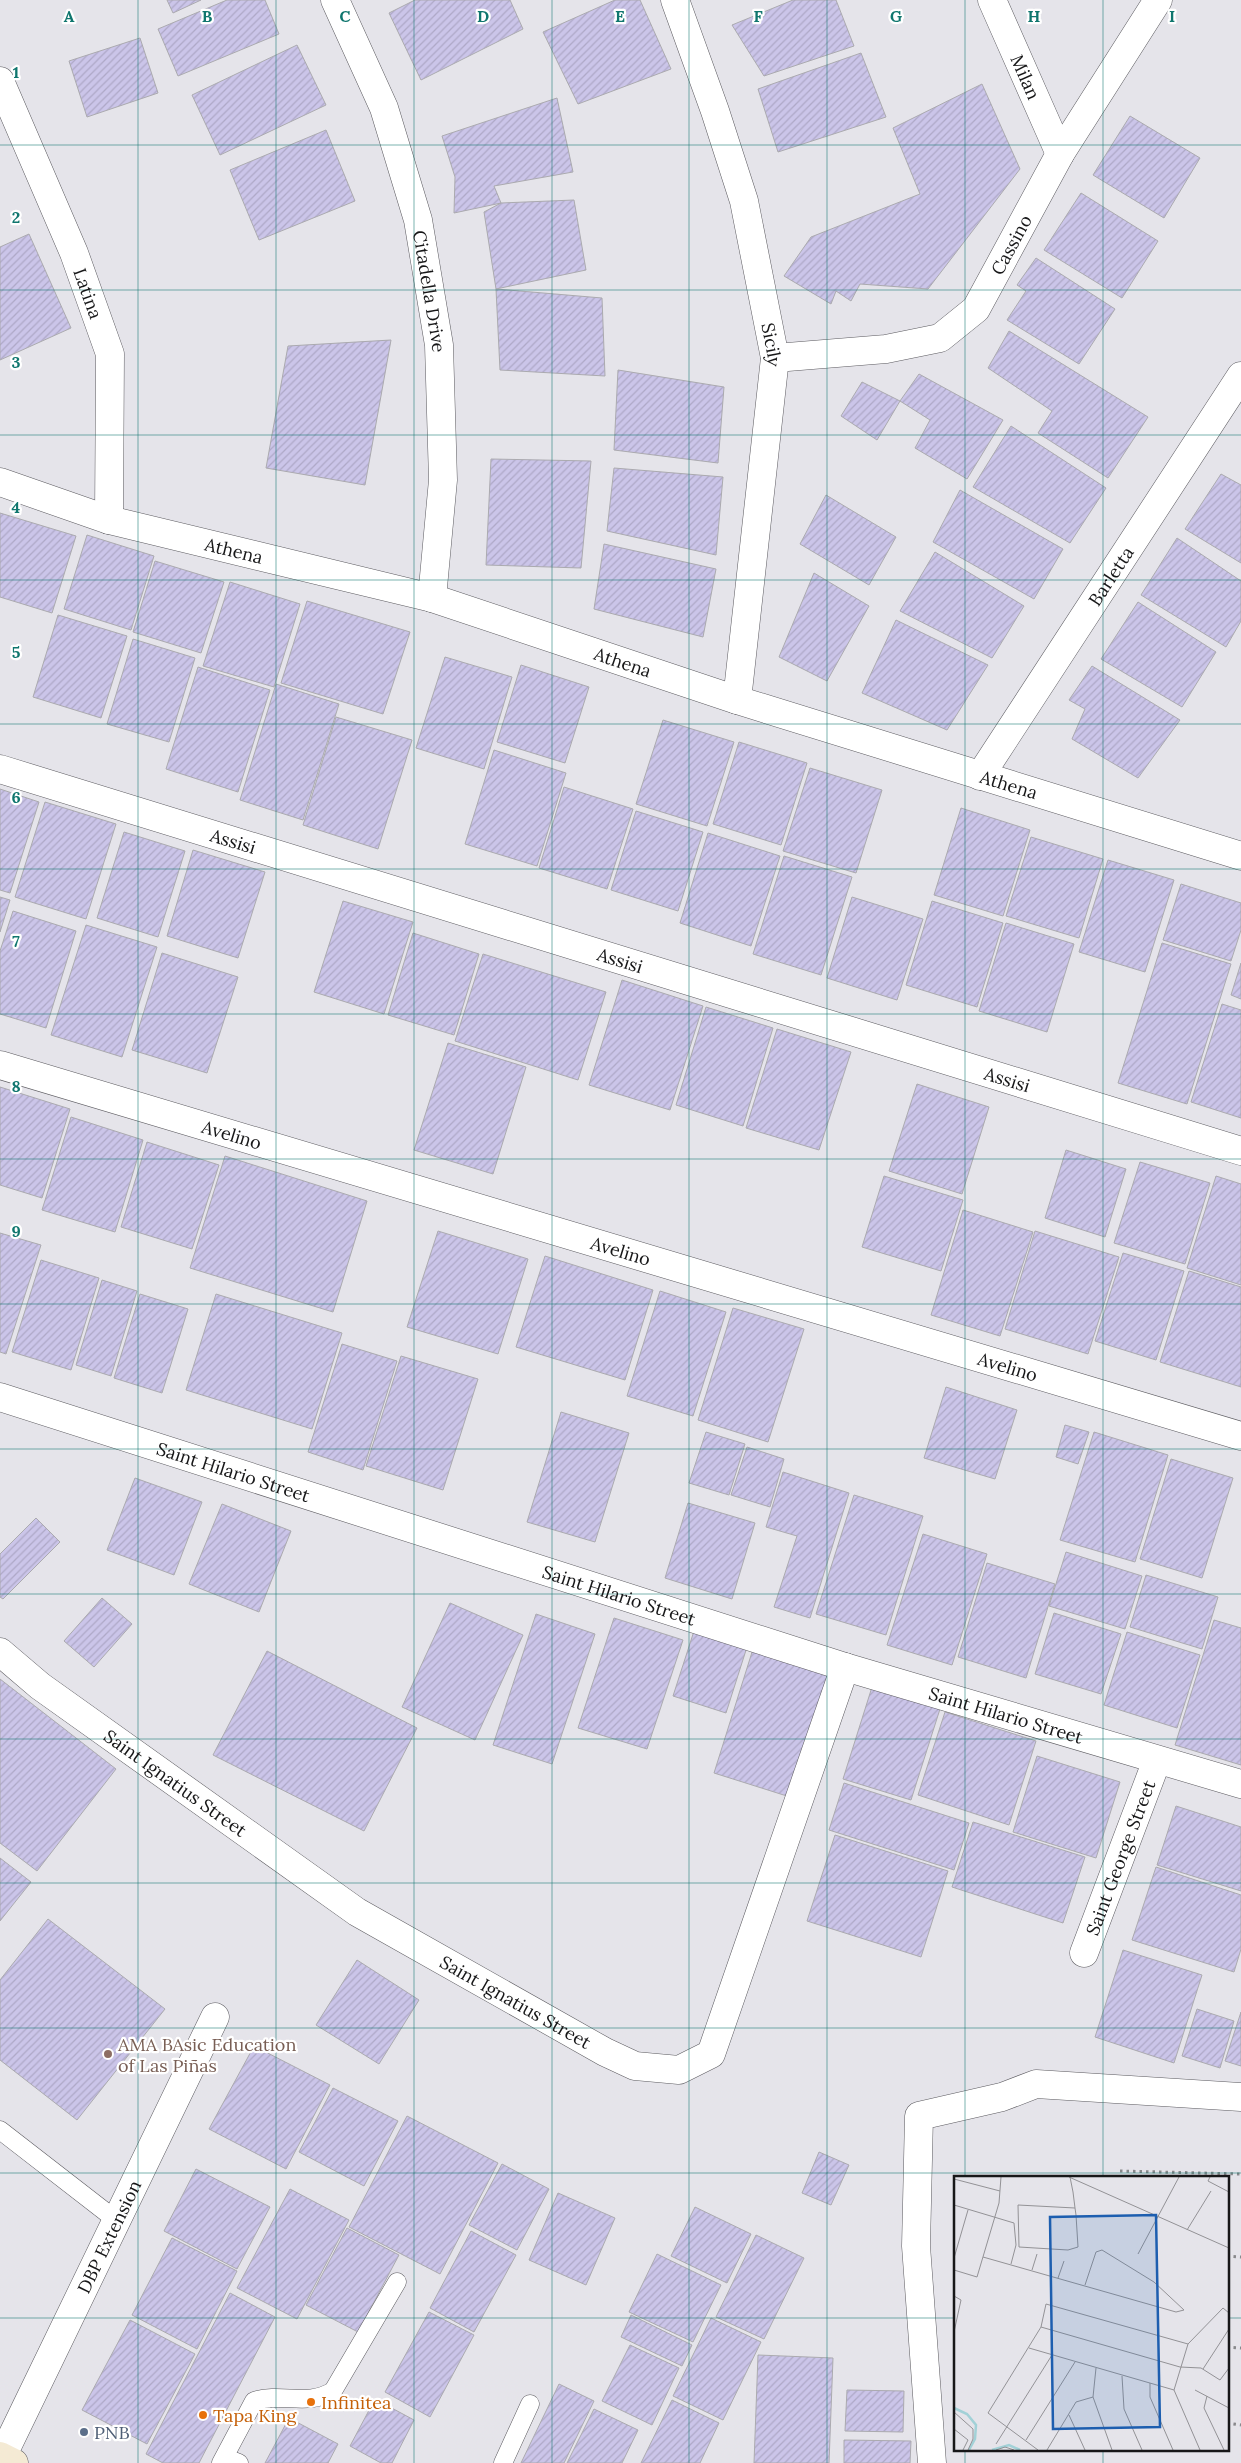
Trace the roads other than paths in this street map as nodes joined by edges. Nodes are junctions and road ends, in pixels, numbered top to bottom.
1 (335, 0) edge
2 (675, 0) edge
3 (992, 0) edge
4 (1158, 0) edge
5 (0, 81) edge
6 (1060, 154) junction
7 (775, 358) junction
8 (1241, 376) edge
9 (0, 482) edge
10 (109, 520) junction
11 (432, 598) junction
12 (737, 700) junction
13 (0, 769) edge
14 (980, 776) junction
15 (1241, 856) edge
16 (0, 1065) edge
17 (1241, 1151) edge
18 (0, 1397) edge
19 (1241, 1436) edge
20 (0, 1652) edge
21 (845, 1667) junction
22 (1157, 1760) junction
23 (1241, 1784) edge
24 (1084, 1953) dead end
25 (215, 2017) dead end
26 (1241, 2097) edge
27 (0, 2130) edge
28 (116, 2220) junction
29 (397, 2282) dead end
30 (530, 2404) dead end
31 (4, 2459) edge
32 (228, 2461) edge
33 (503, 2463) edge
34 (932, 2463) edge

1 - 11 street, Citadella Drive
2 - 7 street, Sicily
3 - 6 street, Milan
4 - 6 street, Cassino
5 - 10 street, Latina
6 - 7 street, Cassino
7 - 12 street, Sicily
8 - 14 street, Barletta
9 - 10 street, Athena
10 - 11 street, Athena
11 - 12 street, Athena
12 - 14 street, Athena
13 - 17 street, Assisi
14 - 15 street, Athena
16 - 19 street, Avelino
18 - 21 street, Saint Hilario Street
20 - 21 street, Saint Ignatius Street
21 - 22 street, Saint Hilario Street
22 - 23 street, Saint Hilario Street
22 - 24 street, Saint George Street
25 - 28 street, DBP Extension
26 - 34 street
27 - 28 lane
28 - 31 street, DBP Extension
29 - 32 lane
30 - 33 lane

